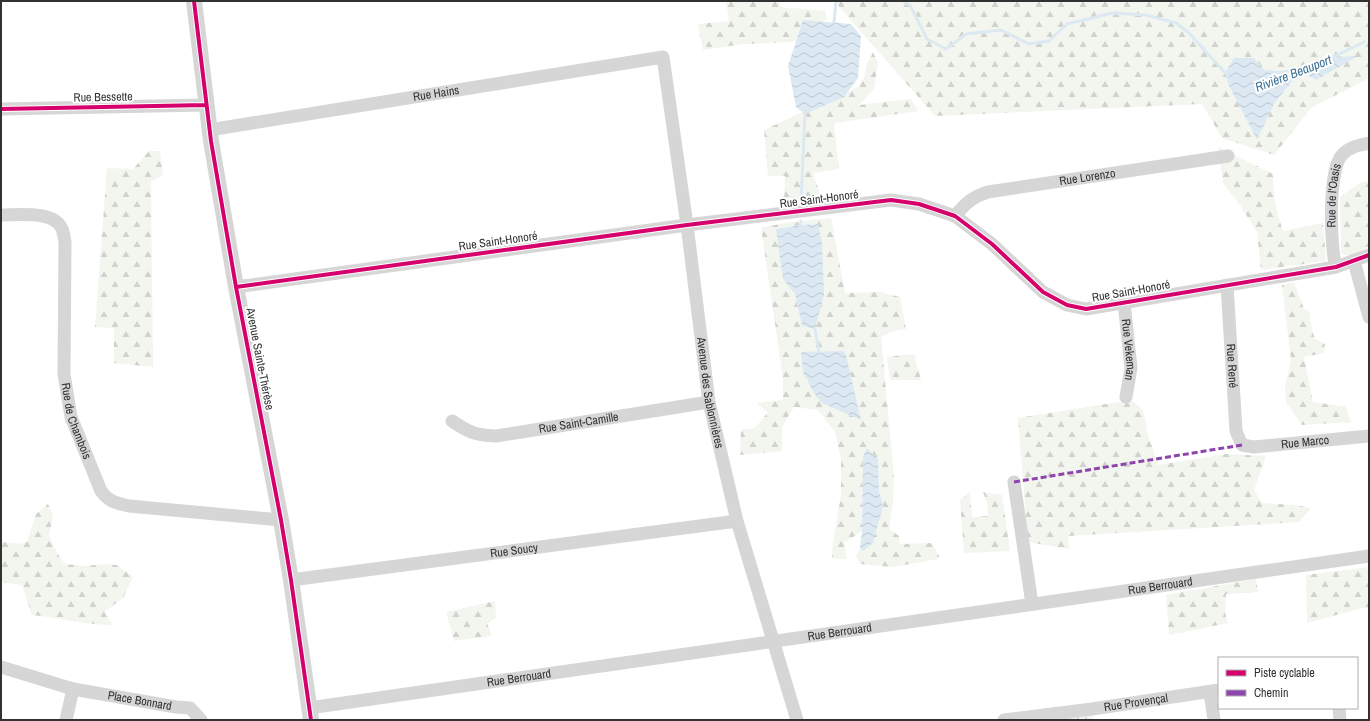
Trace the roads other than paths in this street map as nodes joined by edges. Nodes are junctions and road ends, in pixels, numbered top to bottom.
1 (194, 1) edge
2 (663, 57) joint
3 (206, 105) junction
4 (1, 109) edge
5 (209, 130) junction
6 (1369, 143) edge
7 (1228, 156) dead end
8 (1, 215) edge
9 (955, 216) junction
10 (687, 225) junction
11 (1369, 255) edge
12 (1354, 261) junction
13 (1336, 267) junction
14 (1227, 285) junction
15 (236, 287) junction
16 (1124, 302) junction
17 (1369, 317) edge
18 (1126, 397) dead end
19 (709, 402) junction
20 (452, 421) dead end
21 (1369, 436) edge
22 (1242, 445) joint
23 (1014, 482) dead end
24 (281, 520) junction
25 (737, 521) junction
26 (1369, 556) edge
27 (291, 580) junction
28 (1032, 604) junction
29 (773, 641) junction
30 (1, 667) edge
31 (73, 689) junction
32 (1214, 691) edge
33 (1339, 709) edge
34 (310, 714) edge
35 (1092, 715) edge
36 (66, 720) edge
37 (201, 720) edge
38 (796, 720) edge
39 (1004, 720) edge
40 (1214, 720) edge
41 (1340, 720) edge

1 - 3 street, Avenue Sainte-Thérèse
2 - 5 street, Rue Hains
2 - 10 street, Avenue des Sablonnières
3 - 4 street, Rue Bessette
3 - 5 street, Avenue Sainte-Thérèse
5 - 15 street, Avenue Sainte-Thérèse
6 - 13 street, Rue de l'Oasis
7 - 9 street, Rue Lorenzo
8 - 24 street, Rue de Chambois
9 - 10 street, Rue Saint-Honoré
9 - 16 street, Rue Saint-Honoré
10 - 15 street, Rue Saint-Honoré
10 - 19 street, Avenue des Sablonnières
11 - 12 street, Rue Saint-Honoré
12 - 13 street, Rue Saint-Honoré
12 - 17 street
13 - 14 street, Rue Saint-Honoré
14 - 16 street, Rue Saint-Honoré
14 - 22 street, Rue René
15 - 24 street, Avenue Sainte-Thérèse
16 - 18 street, Rue Vekeman
19 - 20 street, Rue Saint-Camille
19 - 25 street, Avenue des Sablonnières
21 - 22 street, Rue Marco
23 - 28 street
24 - 27 street, Avenue Sainte-Thérèse
25 - 27 street, Rue Soucy
25 - 29 street, Avenue des Sablonnières
26 - 28 street, Rue Berrouard
27 - 34 street, Avenue Sainte-Thérèse
28 - 29 street, Rue Berrouard
29 - 34 street, Rue Berrouard
29 - 38 street, Avenue des Sablonnières
30 - 31 street, Place Bonnard
31 - 36 street
31 - 37 street, Place Bonnard
32 - 35 street, Rue Provençal
32 - 40 street
33 - 41 street
35 - 39 street, Rue Provençal

